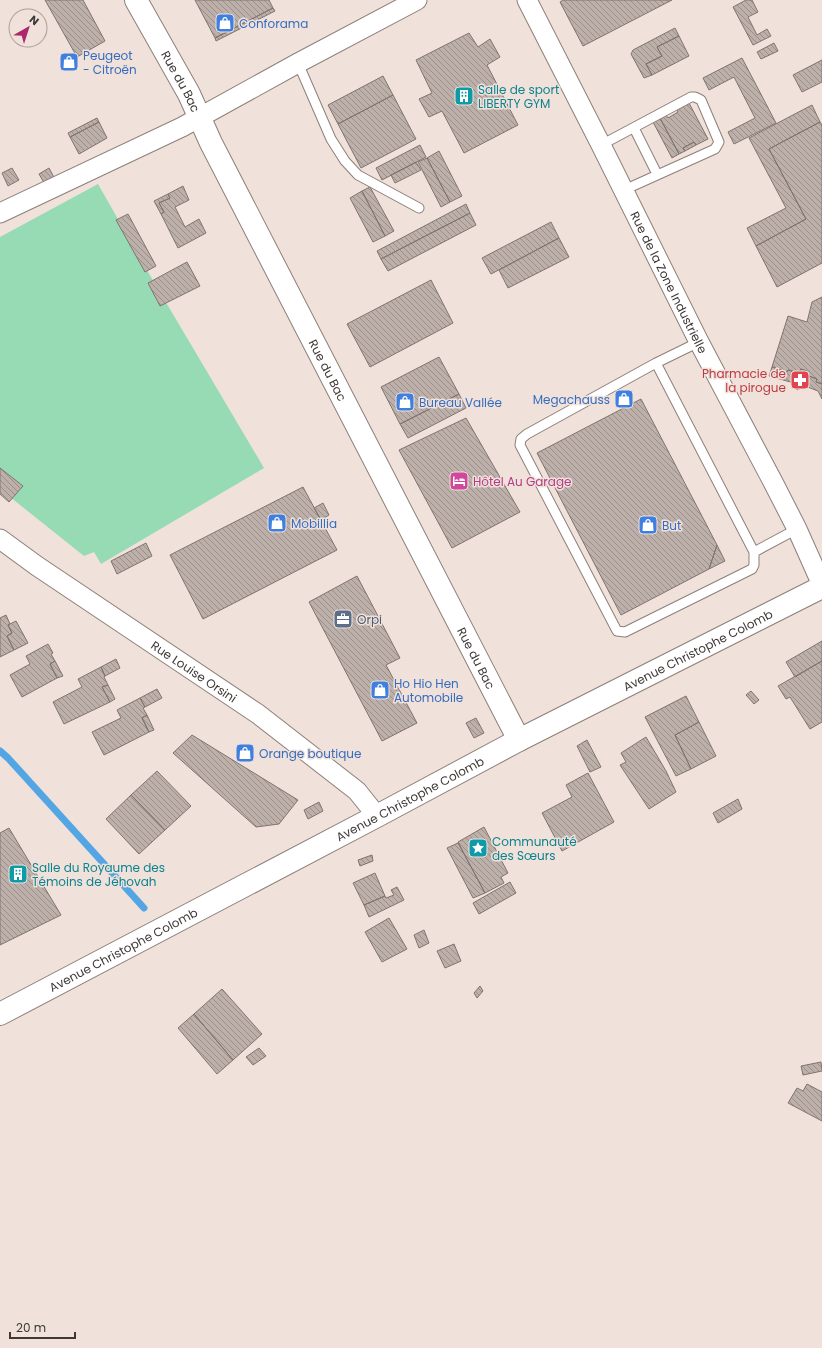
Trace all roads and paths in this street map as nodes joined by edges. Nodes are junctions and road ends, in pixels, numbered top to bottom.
1 (136, 0) edge
2 (417, 0) edge
3 (527, 0) edge
4 (298, 62) junction
5 (200, 116) junction
6 (634, 128) junction
7 (601, 145) junction
8 (657, 174) junction
9 (624, 190) junction
10 (418, 208) dead end
11 (0, 213) edge
12 (699, 342) junction
13 (656, 363) junction
14 (797, 529) junction
15 (0, 540) edge
16 (754, 552) junction
17 (822, 586) edge
18 (519, 740) junction
19 (377, 816) junction
20 (0, 1014) edge

1 - 5 street, Rue du Bac
2 - 4 street
3 - 7 street, Rue de la Zone Industrielle
4 - 5 street
4 - 10 lane
5 - 11 street
5 - 18 street, Rue du Bac
6 - 7 lane
6 - 8 lane
6 - 8 lane
7 - 9 street, Rue de la Zone Industrielle
8 - 9 lane
9 - 12 street, Rue de la Zone Industrielle
12 - 13 lane
12 - 14 street, Rue de la Zone Industrielle
13 - 16 lane
13 - 16 lane
14 - 16 lane
14 - 17 street, Rue de la Zone Industrielle
15 - 19 street, Rue Louise Orsini
17 - 18 street, Avenue Christophe Colomb
18 - 19 street, Avenue Christophe Colomb
19 - 20 street, Avenue Christophe Colomb

